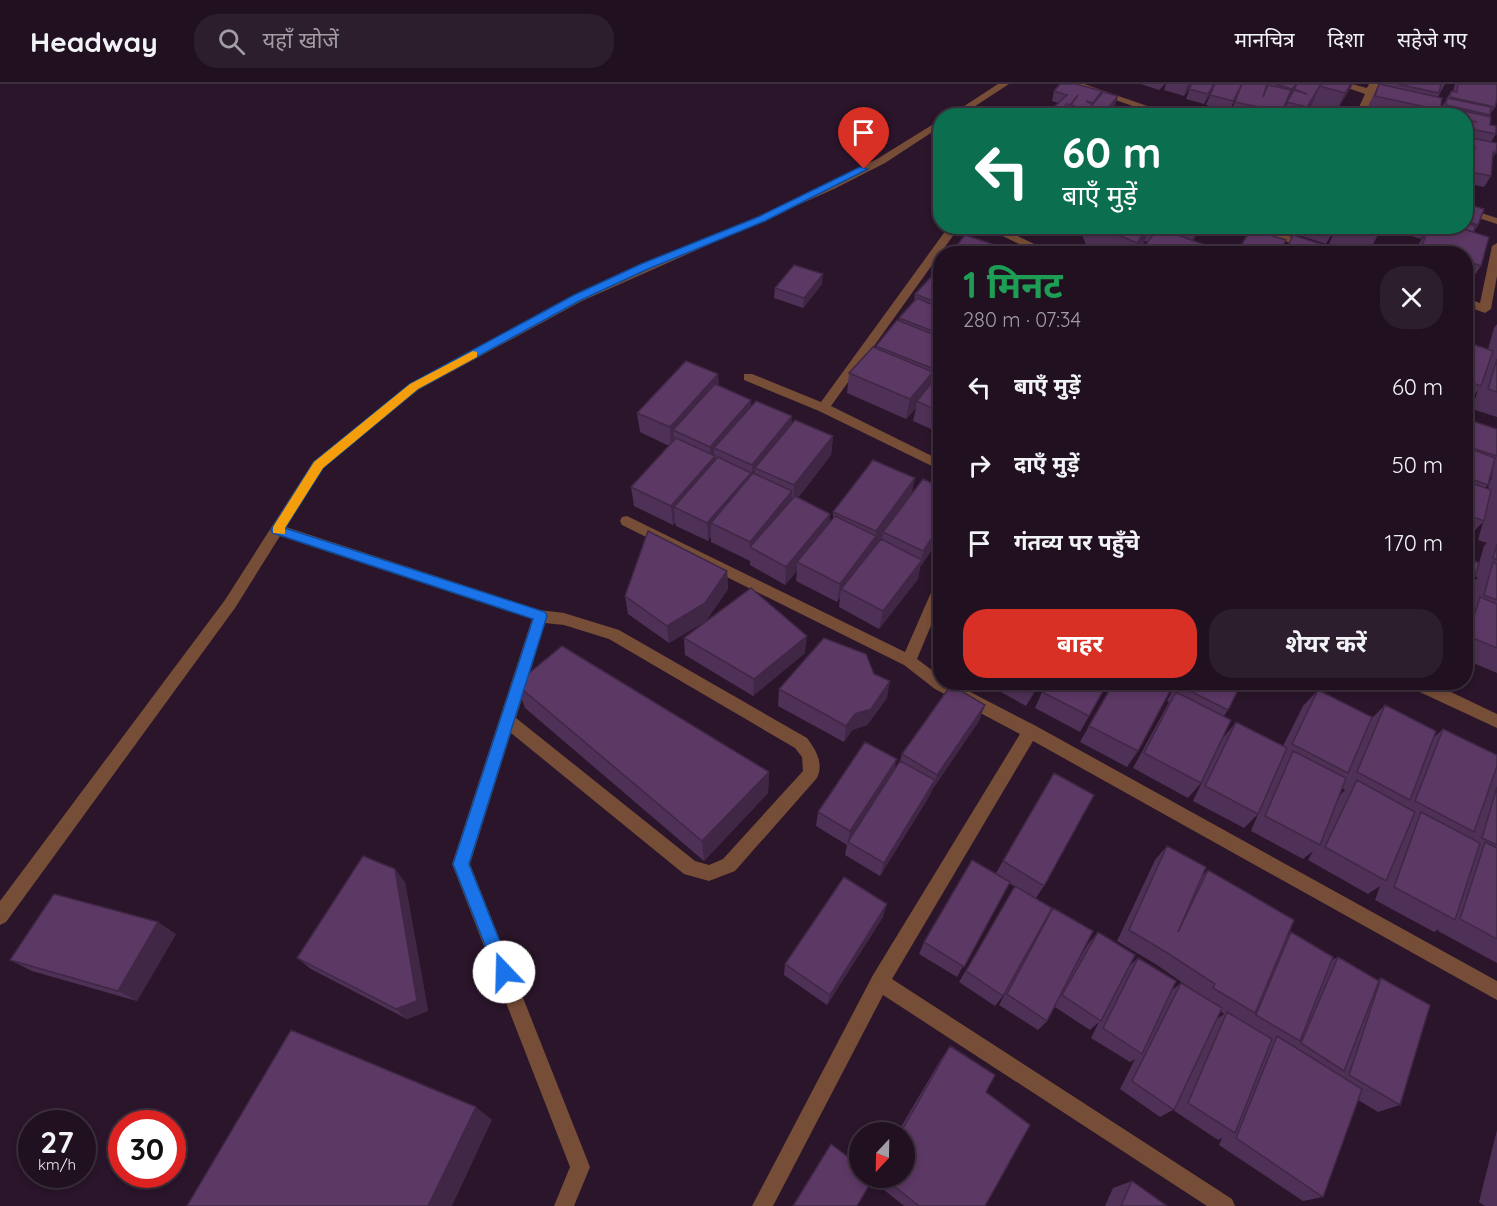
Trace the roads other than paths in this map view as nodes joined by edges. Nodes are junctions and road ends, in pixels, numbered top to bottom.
1 (1004, 84) edge
2 (1075, 84) edge
3 (1341, 84) edge
4 (1372, 88) edge
5 (966, 108) edge
6 (1148, 108) edge
7 (1363, 108) edge
8 (933, 128) edge
9 (1473, 213) edge
10 (1497, 221) edge
11 (1005, 234) edge
12 (1275, 234) edge
13 (1032, 246) edge
14 (1307, 246) edge
15 (1497, 246) edge
16 (933, 256) edge
17 (1473, 305) edge
18 (1485, 309) junction
19 (1497, 313) edge
20 (748, 378) dead end
21 (823, 408) junction
22 (933, 462) edge
23 (627, 521) dead end
24 (277, 530) junction
25 (933, 604) edge
26 (540, 616) junction
27 (909, 661) junction
28 (933, 679) edge
29 (951, 690) edge
30 (1431, 690) edge
31 (507, 720) junction
32 (1497, 721) edge
33 (1030, 731) junction
34 (0, 916) edge
35 (880, 982) junction
36 (1497, 991) edge
37 (564, 1206) edge
38 (762, 1206) edge
39 (1225, 1206) edge

1 - 5 street
2 - 6 street
3 - 4 street
4 - 7 street
8 - 24 street
9 - 10 street
11 - 13 street
12 - 14 street
15 - 18 street
16 - 21 street
17 - 18 street
18 - 19 street
20 - 21 street
21 - 22 street
23 - 27 street
24 - 26 street
24 - 34 street
25 - 27 street
26 - 31 street
26 - 31 street
27 - 28 street
29 - 33 street
30 - 32 street
31 - 37 street
33 - 35 street
33 - 36 street
35 - 38 street
35 - 39 street

